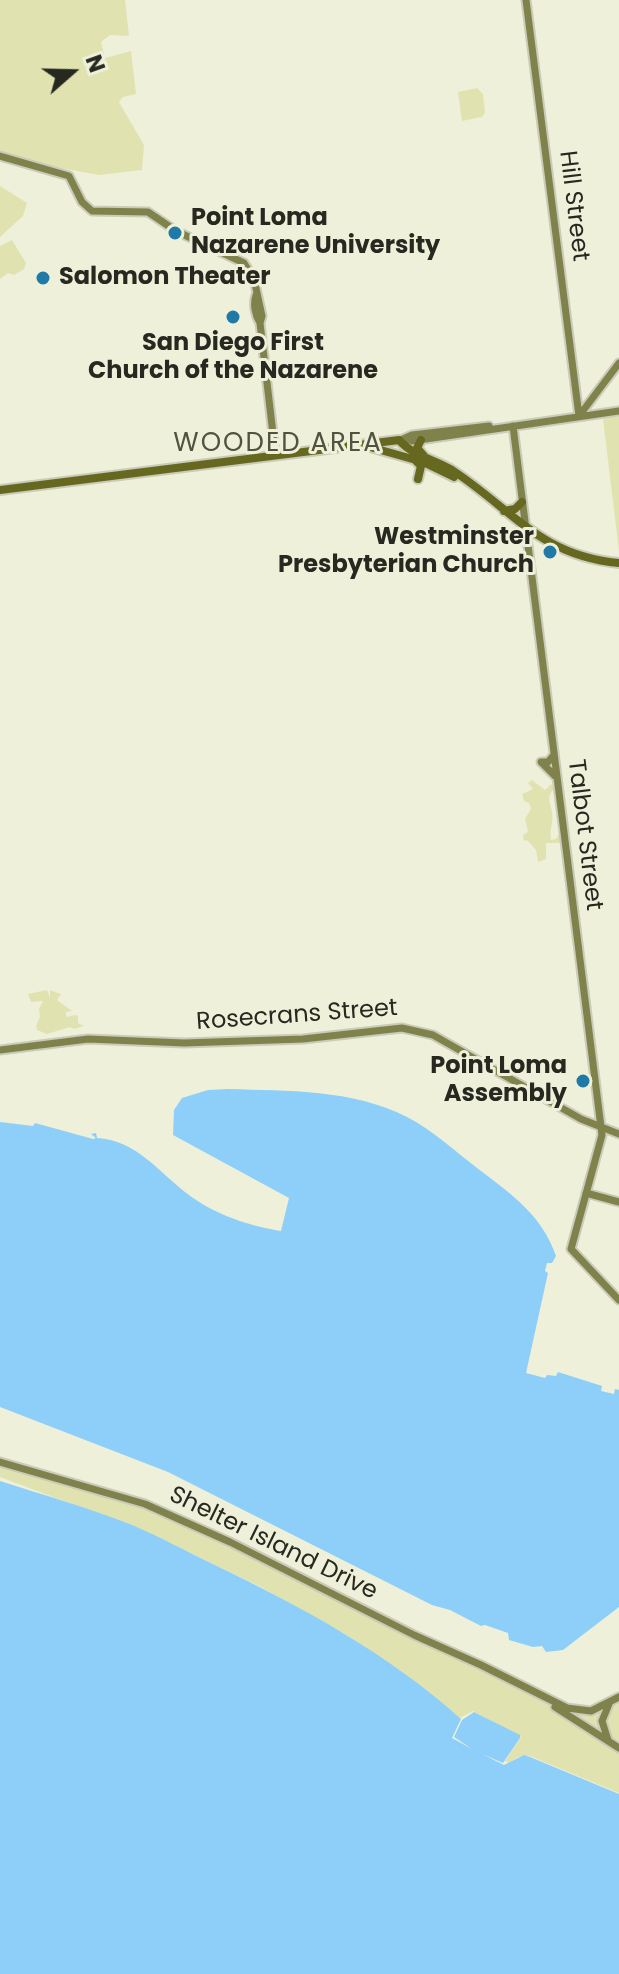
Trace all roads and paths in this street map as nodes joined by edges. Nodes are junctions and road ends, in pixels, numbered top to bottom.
1 (526, 0) edge
2 (0, 156) edge
3 (619, 363) edge
4 (619, 411) edge
5 (579, 416) junction
6 (528, 423) junction
7 (510, 426) junction
8 (402, 439) junction
9 (421, 440) junction
10 (357, 445) junction
11 (515, 450) junction
12 (281, 454) junction
13 (424, 456) junction
14 (411, 458) junction
15 (418, 479) dead end
16 (466, 482) junction
17 (0, 490) edge
18 (522, 502) junction
19 (503, 511) junction
20 (525, 528) junction
21 (619, 563) edge
22 (554, 756) junction
23 (557, 778) junction
24 (0, 1050) edge
25 (600, 1128) junction
26 (619, 1134) edge
27 (586, 1193) junction
28 (619, 1202) edge
29 (619, 1300) edge
30 (0, 1462) edge
31 (519, 1685) junction
32 (618, 1698) edge
33 (611, 1743) junction
34 (619, 1748) edge

1 - 5 street, Hill Street
2 - 12 street
3 - 5 street
4 - 5 street
5 - 6 street
6 - 7 street
6 - 11 street
7 - 8 street
7 - 9 street
7 - 11 street, Talbot Street
8 - 9 street
8 - 10 main road
8 - 13 main road
9 - 13 main road
10 - 12 main road
10 - 14 main road
11 - 18 street, Talbot Street
12 - 17 main road
13 - 16 main road
14 - 15 main road
14 - 16 main road
16 - 19 main road
18 - 19 main road
18 - 20 street, Talbot Street
19 - 20 main road
20 - 21 main road
20 - 22 street, Talbot Street
22 - 23 street, Talbot Street
22 - 23 street
23 - 25 street, Talbot Street
24 - 25 street, Rosecrans Street
25 - 26 street, Rosecrans Street
25 - 27 street, Talbot Street
27 - 28 street
27 - 29 street, Talbot Street
30 - 31 street, Shelter Island Drive
31 - 32 street, Shelter Island Drive
31 - 33 street, Shelter Island Drive
32 - 33 street, Shelter Island Drive
33 - 34 street, Shelter Island Drive

